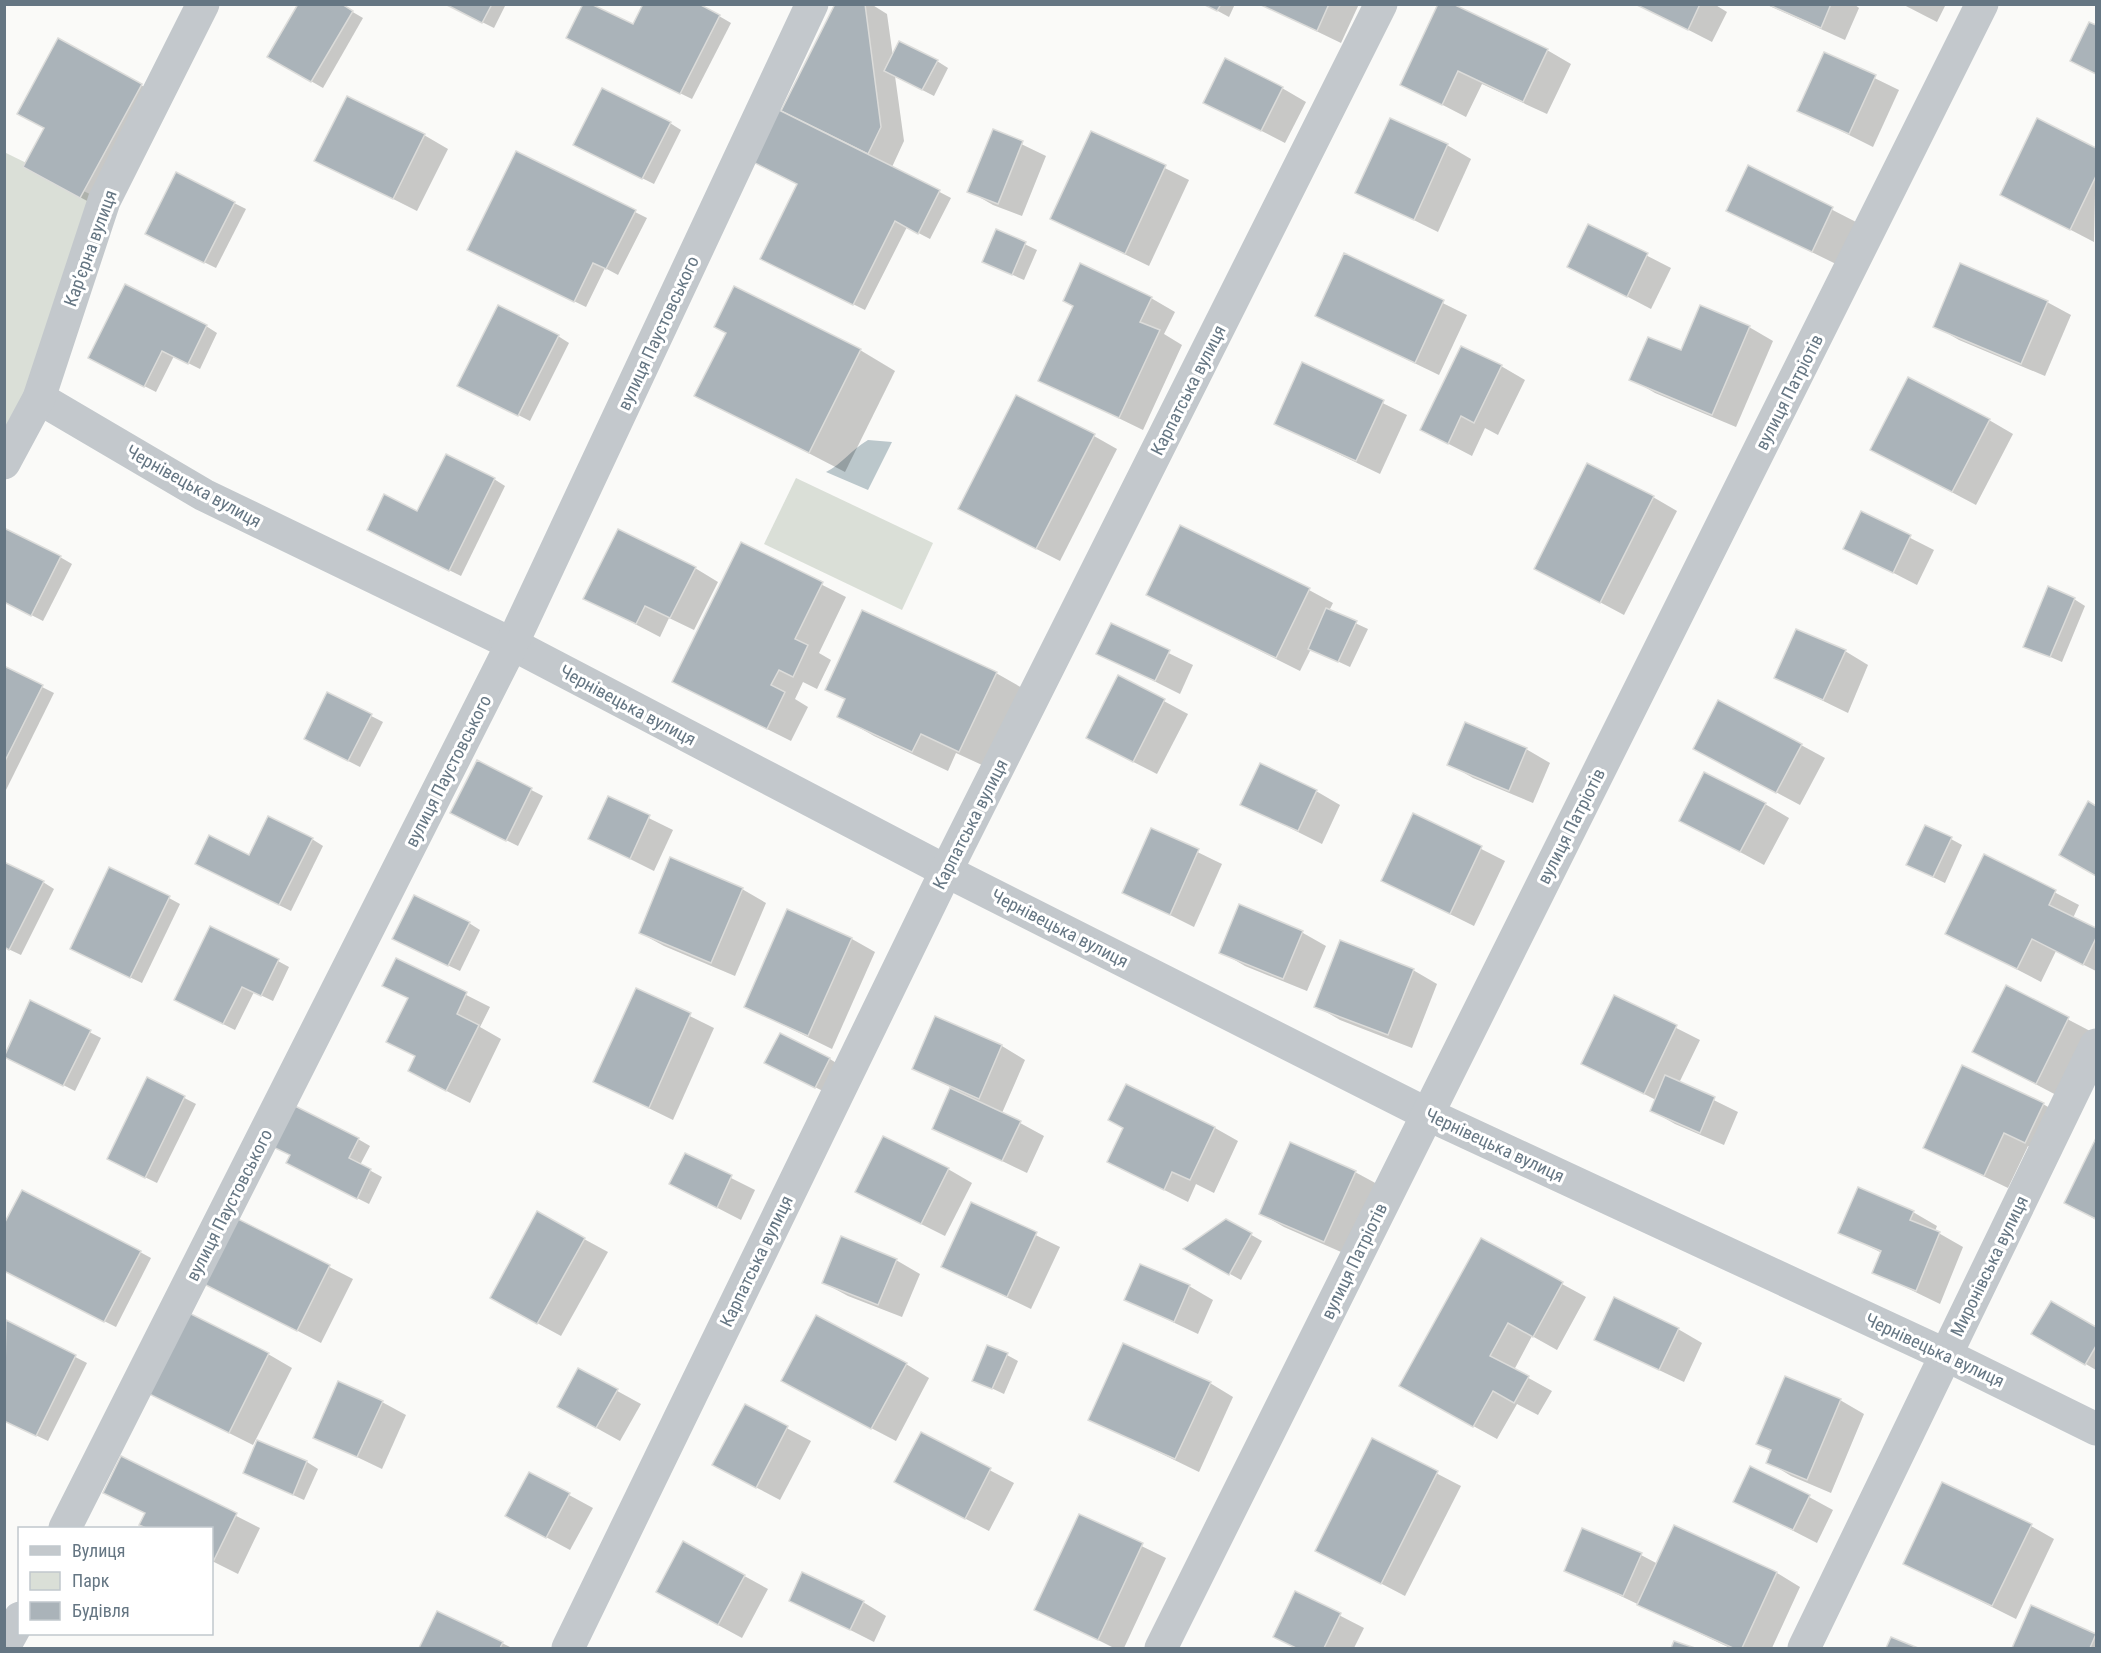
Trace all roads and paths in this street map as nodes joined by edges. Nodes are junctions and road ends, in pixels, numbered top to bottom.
1 (203, 4) edge
2 (812, 4) edge
3 (1382, 4) edge
4 (1982, 4) edge
5 (39, 398) junction
6 (4, 463) edge
7 (512, 644) junction
8 (946, 871) junction
9 (2097, 1045) edge
10 (1427, 1114) junction
11 (1946, 1355) junction
12 (2097, 1429) edge
13 (66, 1527) edge
14 (18, 1622) edge
15 (4, 1647) edge
16 (568, 1648) edge
17 (1161, 1648) edge
18 (1804, 1648) edge

1 - 5 street, Карʼєрна вулиця
2 - 7 street, вулиця Паустовського
3 - 8 street, Карпатська вулиця
4 - 10 street, вулиця Патріотів
5 - 6 street, Карʼєрна вулиця
5 - 7 street, Чернівецька вулиця
7 - 8 street, Чернівецька вулиця
7 - 13 street, вулиця Паустовського
8 - 10 street, Чернівецька вулиця
8 - 16 street, Карпатська вулиця
9 - 11 street, Миронівська вулиця
10 - 11 street, Чернівецька вулиця
10 - 17 street, вулиця Патріотів
11 - 12 street, Чернівецька вулиця
11 - 18 street, Миронівська вулиця
14 - 15 street

